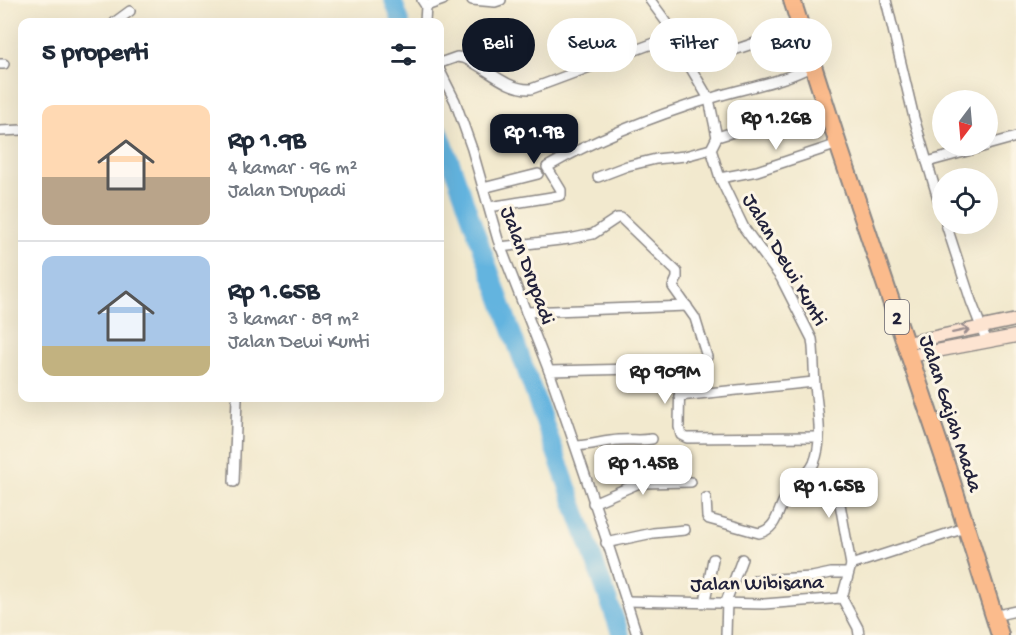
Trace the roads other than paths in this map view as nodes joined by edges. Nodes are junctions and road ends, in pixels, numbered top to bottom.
1 (443, 0) edge
2 (472, 0) edge
3 (501, 0) edge
4 (650, 0) edge
5 (792, 0) edge
6 (886, 0) edge
7 (424, 3) edge
8 (130, 11) dead end
9 (120, 18) edge
10 (425, 18) edge
11 (663, 18) edge
12 (797, 18) edge
13 (649, 45) edge
14 (444, 62) edge
15 (693, 72) edge
16 (801, 72) edge
17 (814, 72) edge
18 (444, 79) edge
19 (709, 99) junction
20 (826, 104) junction
21 (18, 130) edge
22 (0, 131) edge
23 (717, 137) junction
24 (1016, 137) edge
25 (998, 142) edge
26 (838, 144) junction
27 (711, 149) junction
28 (948, 156) edge
29 (927, 162) junction
30 (538, 174) dead end
31 (598, 177) dead end
32 (720, 178) junction
33 (932, 179) edge
34 (483, 188) junction
35 (489, 207) junction
36 (949, 234) edge
37 (500, 247) junction
38 (687, 306) junction
39 (526, 312) junction
40 (1016, 320) edge
41 (982, 326) junction
42 (1016, 336) edge
43 (987, 342) junction
44 (908, 350) junction
45 (680, 368) junction
46 (549, 370) junction
47 (814, 382) junction
48 (679, 396) junction
49 (237, 402) edge
50 (819, 437) junction
51 (652, 439) dead end
52 (576, 447) junction
53 (807, 473) junction
54 (234, 482) dead end
55 (690, 482) dead end
56 (706, 498) dead end
57 (593, 503) junction
58 (965, 528) junction
59 (685, 530) dead end
60 (606, 543) junction
61 (713, 559) dead end
62 (742, 559) dead end
63 (850, 569) junction
64 (756, 580) dead end
65 (842, 598) junction
66 (626, 601) junction
67 (705, 602) junction
68 (728, 604) junction
69 (1016, 611) edge
70 (993, 616) junction
71 (637, 635) edge
72 (726, 635) edge
73 (859, 635) edge
74 (1000, 635) edge

1 - 7 street
2 - 3 street
4 - 11 street
5 - 12 highway, Jalan Gajah Mada / 2
6 - 29 street
7 - 10 street
8 - 9 street
13 - 14 street
15 - 19 street
16 - 19 street
17 - 20 highway, Jalan Gajah Mada / 2
18 - 34 street, Jalan Drupadi
19 - 23 street
19 - 35 street
20 - 23 street
20 - 26 highway, Jalan Gajah Mada / 2
21 - 22 street
23 - 27 street
24 - 25 street
26 - 32 street
26 - 44 highway, Jalan Gajah Mada / 2
27 - 31 street
27 - 32 street, Jalan Dewi Kunti
28 - 29 street
29 - 33 street
30 - 34 street
32 - 47 street, Jalan Dewi Kunti
34 - 35 street, Jalan Drupadi
35 - 37 street, Jalan Drupadi
36 - 41 street
37 - 38 street
37 - 39 street, Jalan Drupadi
38 - 39 street
38 - 45 street
39 - 46 street, Jalan Drupadi
40 - 41 street
41 - 43 street
44 -> 41 street
42 - 43 street
43 - 44 street
44 - 58 highway, Jalan Gajah Mada / 2
45 - 46 street
45 - 48 street
46 - 52 street, Jalan Drupadi
47 - 48 street
47 - 50 street, Jalan Dewi Kunti
48 - 50 street
49 - 54 street
50 - 53 street, Jalan Dewi Kunti
51 - 52 street
52 - 57 street, Jalan Drupadi
53 - 56 street
53 - 63 street
55 - 57 street
57 - 60 street, Jalan Drupadi
58 - 63 street, Jalan Wibisana
58 - 70 highway, Jalan Gajah Mada / 2
59 - 60 street
60 - 66 street, Jalan Drupadi
61 - 67 street
62 - 68 street
63 - 64 street
63 - 65 street, Jalan Wibisana
65 - 68 street, Jalan Wibisana
65 - 73 street
66 - 67 street, Jalan Wibisana
66 - 71 street
67 - 68 street, Jalan Wibisana
68 - 72 street
69 - 70 street
70 - 74 highway, Jalan Gajah Mada / 2

